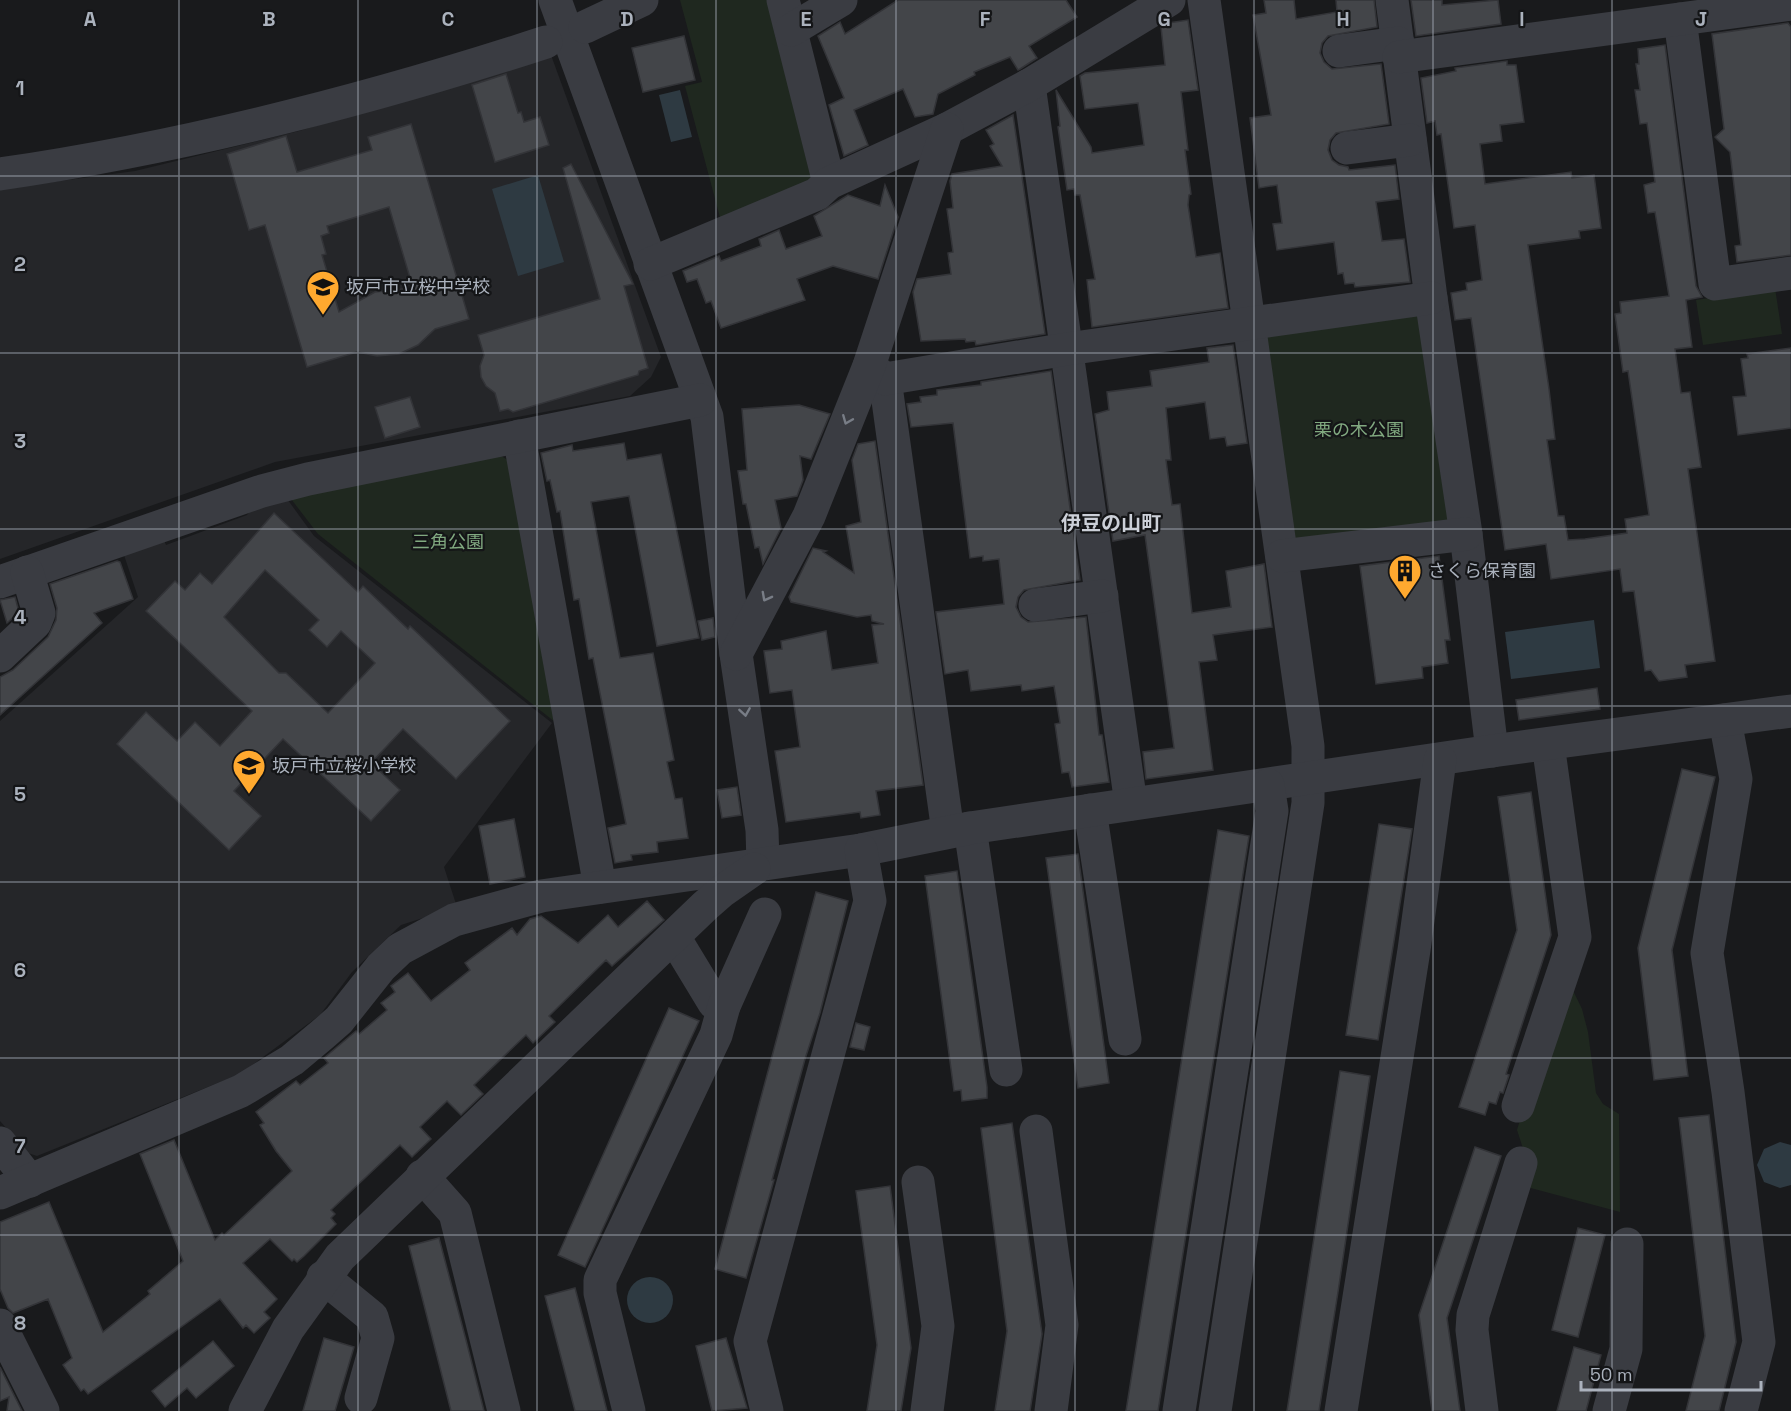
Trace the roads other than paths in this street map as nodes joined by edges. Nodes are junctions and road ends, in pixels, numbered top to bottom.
1 (555, 0) edge
2 (642, 0) edge
3 (841, 0) edge
4 (1169, 0) edge
5 (1204, 0) edge
6 (1392, 0) edge
7 (1791, 4) edge
8 (787, 15) edge
9 (1680, 19) junction
10 (585, 27) dead end
11 (546, 42) dead end
12 (1399, 50) junction
13 (1340, 51) dead end
14 (1029, 85) junction
15 (946, 129) junction
16 (1410, 140) junction
17 (1347, 148) dead end
18 (0, 174) edge
19 (829, 183) junction
20 (650, 264) junction
21 (1791, 273) edge
22 (1431, 297) junction
23 (1248, 324) junction
24 (1068, 349) junction
25 (877, 373) junction
26 (700, 400) junction
27 (519, 436) junction
28 (1466, 534) junction
29 (1282, 556) junction
30 (14, 577) edge
31 (1102, 596) junction
32 (1035, 605) dead end
33 (736, 654) junction
34 (0, 656) edge
35 (1791, 711) edge
36 (1725, 720) junction
37 (1548, 744) junction
38 (1492, 751) junction
39 (1440, 760) junction
40 (1309, 779) junction
41 (1268, 785) junction
42 (1131, 804) junction
43 (1089, 810) junction
44 (959, 830) junction
45 (861, 850) junction
46 (764, 863) junction
47 (600, 887) junction
48 (765, 914) dead end
49 (674, 937) junction
50 (724, 1006) junction
51 (1125, 1040) dead end
52 (1006, 1070) dead end
53 (1518, 1106) dead end
54 (1036, 1131) dead end
55 (0, 1143) edge
56 (1521, 1163) dead end
57 (422, 1176) junction
58 (30, 1181) junction
59 (918, 1182) dead end
60 (0, 1193) edge
61 (1626, 1244) dead end
62 (323, 1277) junction
63 (3, 1339) edge
64 (360, 1398) dead end
65 (43, 1411) edge
66 (245, 1411) edge
67 (504, 1411) edge
68 (629, 1411) edge
69 (767, 1411) edge
70 (927, 1411) edge
71 (1051, 1411) edge
72 (1179, 1411) edge
73 (1215, 1411) edge
74 (1341, 1411) edge
75 (1482, 1411) edge
76 (1610, 1411) edge
77 (1741, 1411) edge

1 - 20 street
2 - 10 street
3 - 8 street
4 - 14 street
5 - 23 street
6 - 12 street
7 - 9 street
8 - 19 street
9 - 12 street
9 - 21 street
11 - 18 street
12 - 13 street
12 - 16 street
14 - 15 street
14 - 24 street
15 - 19 street
15 - 25 street
16 - 17 street
16 - 22 street
19 - 20 street
20 - 26 street
22 - 23 street
22 - 28 street
23 - 24 street
23 - 29 street
24 - 25 street
24 - 31 street
25 -> 33 street
25 - 44 street
26 - 27 street
26 - 33 street
27 - 30 street
27 - 47 street
28 - 29 street
28 - 38 street
29 - 40 street
30 - 34 street
31 - 32 street
31 - 42 street
33 -> 46 street
35 - 36 street
36 - 37 street
36 - 77 street
37 - 38 street
37 - 53 street
38 - 39 street
39 - 40 street
39 - 74 street
40 - 41 street
40 - 73 street
41 - 42 street
41 - 72 street
42 - 43 street
43 - 44 street
43 - 51 street
44 - 45 street
44 - 52 street
45 - 46 street
45 - 69 street
46 - 47 street
46 - 49 street
47 - 58 street
48 - 50 street
49 - 50 street
49 - 57 street
50 - 68 street
54 - 71 street
55 - 58 street
56 - 75 street
57 - 62 street
57 - 67 street
58 - 60 street
59 - 70 street
61 - 76 street
62 - 64 street
62 - 66 street
63 - 65 street

